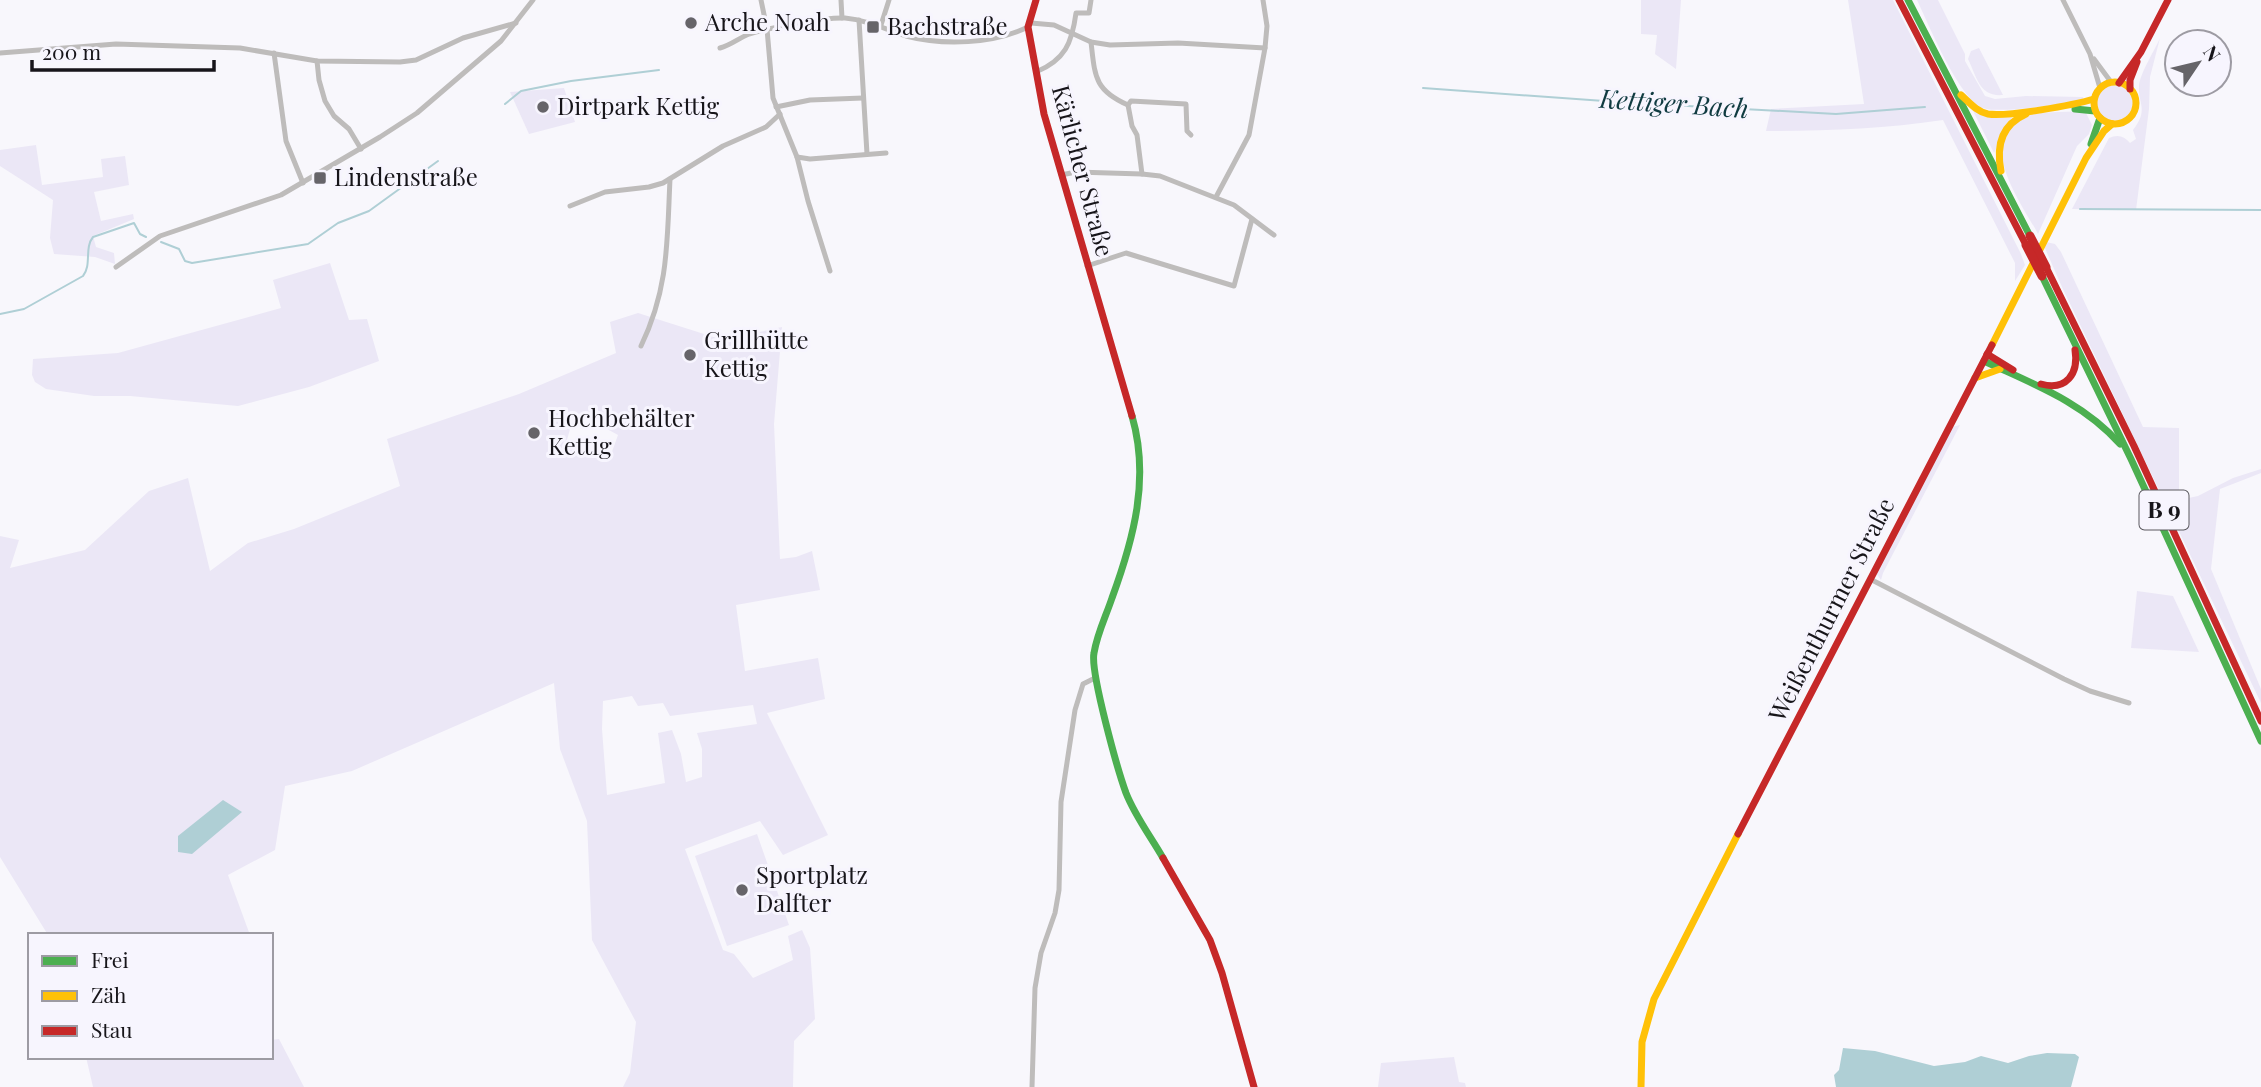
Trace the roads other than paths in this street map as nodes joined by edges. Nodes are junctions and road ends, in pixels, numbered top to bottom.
1 (533, 0) edge
2 (761, 0) edge
3 (841, 0) edge
4 (889, 0) edge
5 (1036, 0) edge
6 (1091, 0) edge
7 (1263, 0) edge
8 (1899, 0) edge
9 (1908, 0) edge
10 (2063, 0) edge
11 (2168, 0) edge
12 (842, 18) junction
13 (859, 20) junction
14 (516, 23) junction
15 (881, 25) junction
16 (1029, 25) junction
17 (766, 29) junction
18 (1073, 33) junction
19 (1091, 42) junction
20 (720, 48) dead end
21 (1265, 48) junction
22 (0, 52) edge
23 (2141, 52) junction
24 (274, 53) junction
25 (2090, 54) junction
26 (317, 61) junction
27 (1036, 72) junction
28 (1950, 82) junction
29 (2115, 83) junction
30 (2100, 88) junction
31 (2130, 89) junction
32 (863, 98) junction
33 (2094, 99) junction
34 (1128, 105) junction
35 (776, 107) junction
36 (780, 114) junction
37 (2098, 115) junction
38 (2112, 124) junction
39 (1191, 135) dead end
40 (361, 149) junction
41 (886, 153) dead end
42 (867, 154) junction
43 (797, 157) junction
44 (2086, 158) junction
45 (1142, 174) junction
46 (1061, 175) junction
47 (670, 179) junction
48 (303, 183) junction
49 (2004, 183) junction
50 (1216, 197) junction
51 (570, 206) dead end
52 (1252, 219) junction
53 (1274, 235) dead end
54 (2028, 241) junction
55 (1087, 265) junction
56 (116, 267) dead end
57 (830, 271) dead end
58 (2044, 272) junction
59 (2071, 335) junction
60 (641, 346) dead end
61 (1986, 358) junction
62 (2000, 369) junction
63 (1975, 378) junction
64 (2131, 459) junction
65 (1870, 579) junction
66 (1095, 678) junction
67 (2129, 703) dead end
68 (2261, 721) edge
69 (2261, 741) edge
70 (1640, 1085) edge
71 (1032, 1087) edge
72 (1254, 1087) edge

1 - 14 street
2 - 17 street
3 - 12 street
4 - 15 street
5 - 16 main road
6 - 18 street
7 - 21 street
8 - 54 main road, B 9
9 - 28 main road, B 9
10 - 25 street
11 - 23 main road
12 - 13 street
12 - 17 street
13 - 15 street
13 - 32 street
14 - 26 street
14 - 40 street
15 - 16 street
16 - 18 street
16 - 27 main road, Kärlicher Straße
17 - 20 street
17 - 35 street
18 - 19 street
18 - 27 street
19 - 21 street
19 - 34 street
21 - 50 street
22 - 24 street
23 - 29 main road
23 - 31 main road
24 - 26 street
24 - 48 street
25 - 29 street
25 - 30 street
26 - 40 street
27 - 46 main road, Kärlicher Straße
28 - 33 main road
28 - 49 main road, B 9
29 - 30 main road
29 - 31 main road
30 - 33 main road
31 - 38 main road
32 - 35 street
32 - 42 street
33 - 37 main road
34 - 39 street
34 - 45 street
35 - 36 street
36 - 43 street
36 - 47 street
37 - 38 main road
37 - 44 main road, Weißenthurmer Straße
37 - 49 main road
38 - 44 main road, Weißenthurmer Straße
40 - 48 street
41 - 42 street
42 - 43 street
43 - 57 street
44 - 61 main road, Weißenthurmer Straße
45 - 46 street
45 - 50 street
46 - 55 main road, Kärlicher Straße
47 - 51 street
47 - 60 street
48 - 56 street
49 - 54 main road, B 9
50 - 52 street
52 - 53 street
52 - 55 street
54 - 58 main road, B 9, bridge
55 - 66 main road, Kärlicher Straße
58 - 59 main road, B 9
58 - 68 main road, B 9
59 - 61 main road, B 9
59 - 64 main road, B 9
61 - 62 main road, B 9
61 - 63 main road, Weißenthurmer Straße
62 - 63 main road
62 - 64 main road, B 9
63 - 65 main road, Weißenthurmer Straße
64 - 69 main road, B 9
65 - 67 street
65 - 70 main road, Weißenthurmer Straße
66 - 71 street
66 - 72 main road, Kärlicher Straße

